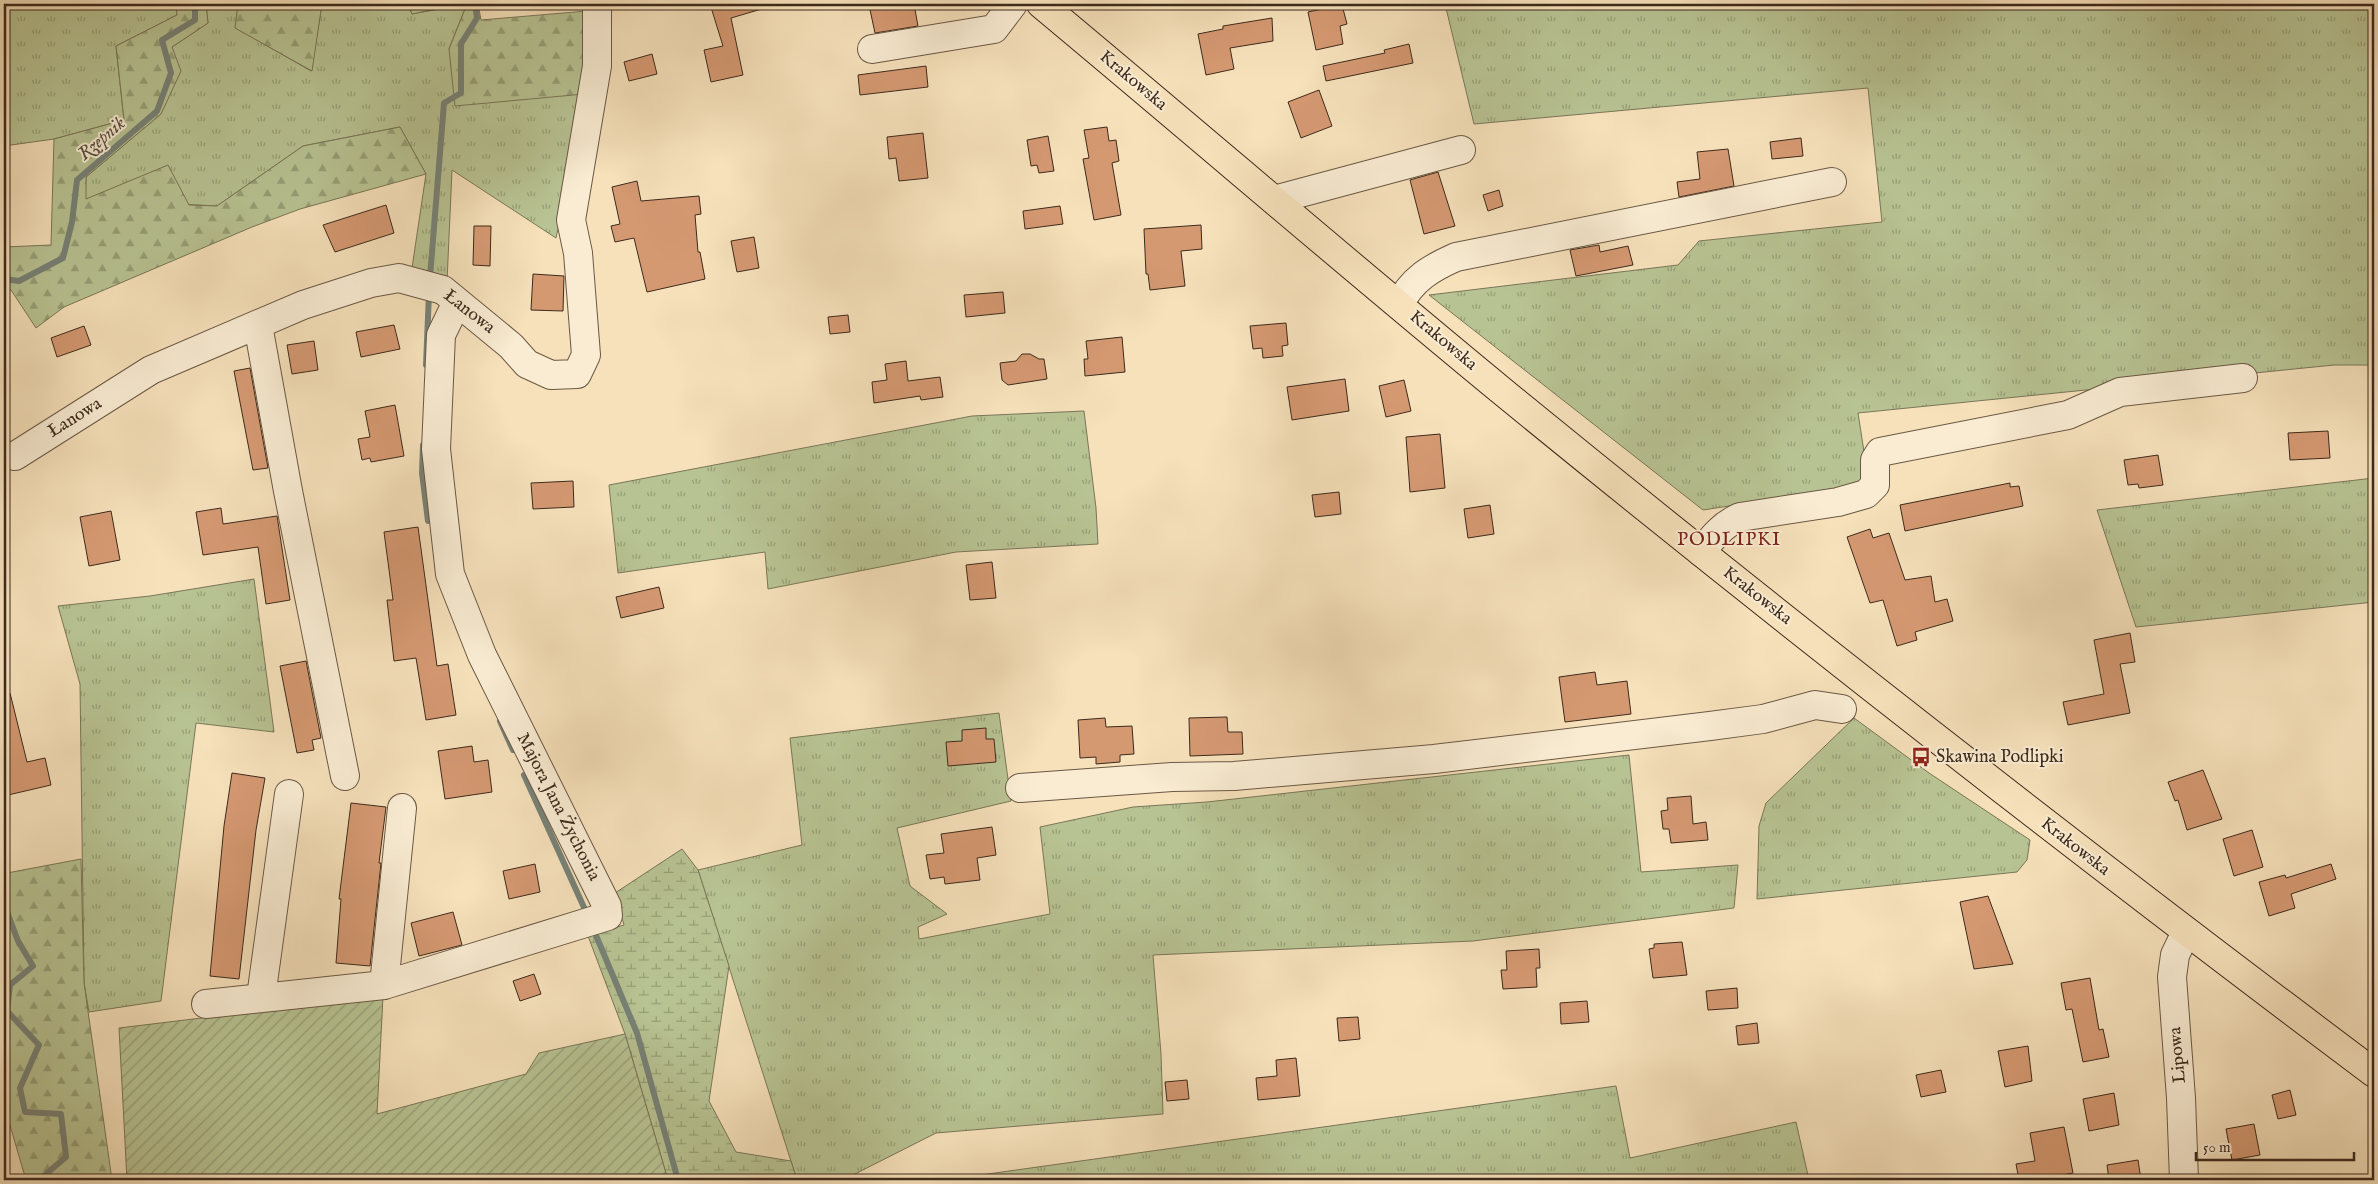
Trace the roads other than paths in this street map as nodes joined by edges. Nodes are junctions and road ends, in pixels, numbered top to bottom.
1 (597, 4) edge
2 (1013, 4) edge
3 (1041, 4) edge
4 (872, 49) dead end
5 (1461, 150) dead end
6 (1832, 182) dead end
7 (1274, 200) junction
8 (457, 302) junction
9 (1400, 304) junction
10 (258, 325) junction
11 (2242, 378) dead end
12 (15, 456) dead end
13 (1702, 552) junction
14 (1842, 709) dead end
15 (345, 776) dead end
16 (1020, 788) dead end
17 (289, 794) dead end
18 (402, 808) dead end
19 (2186, 932) junction
20 (384, 985) junction
21 (261, 998) junction
22 (206, 1004) dead end
23 (2374, 1072) edge
24 (2184, 1180) edge

1 - 8 street, Łanowa
2 - 4 street
3 - 7 main road, Krakowska
5 - 7 street
6 - 9 street
7 - 9 main road, Krakowska
8 - 10 street, Łanowa
8 - 20 street, Majora Jana Żychonia
9 - 13 main road, Krakowska
10 - 12 street, Łanowa
10 - 15 street
11 - 13 street
13 - 19 main road, Krakowska
14 - 16 street
17 - 21 street
18 - 20 street
19 - 23 main road, Krakowska
19 - 24 street, Lipowa
20 - 21 street, Majora Jana Żychonia
21 - 22 street, Majora Jana Żychonia

